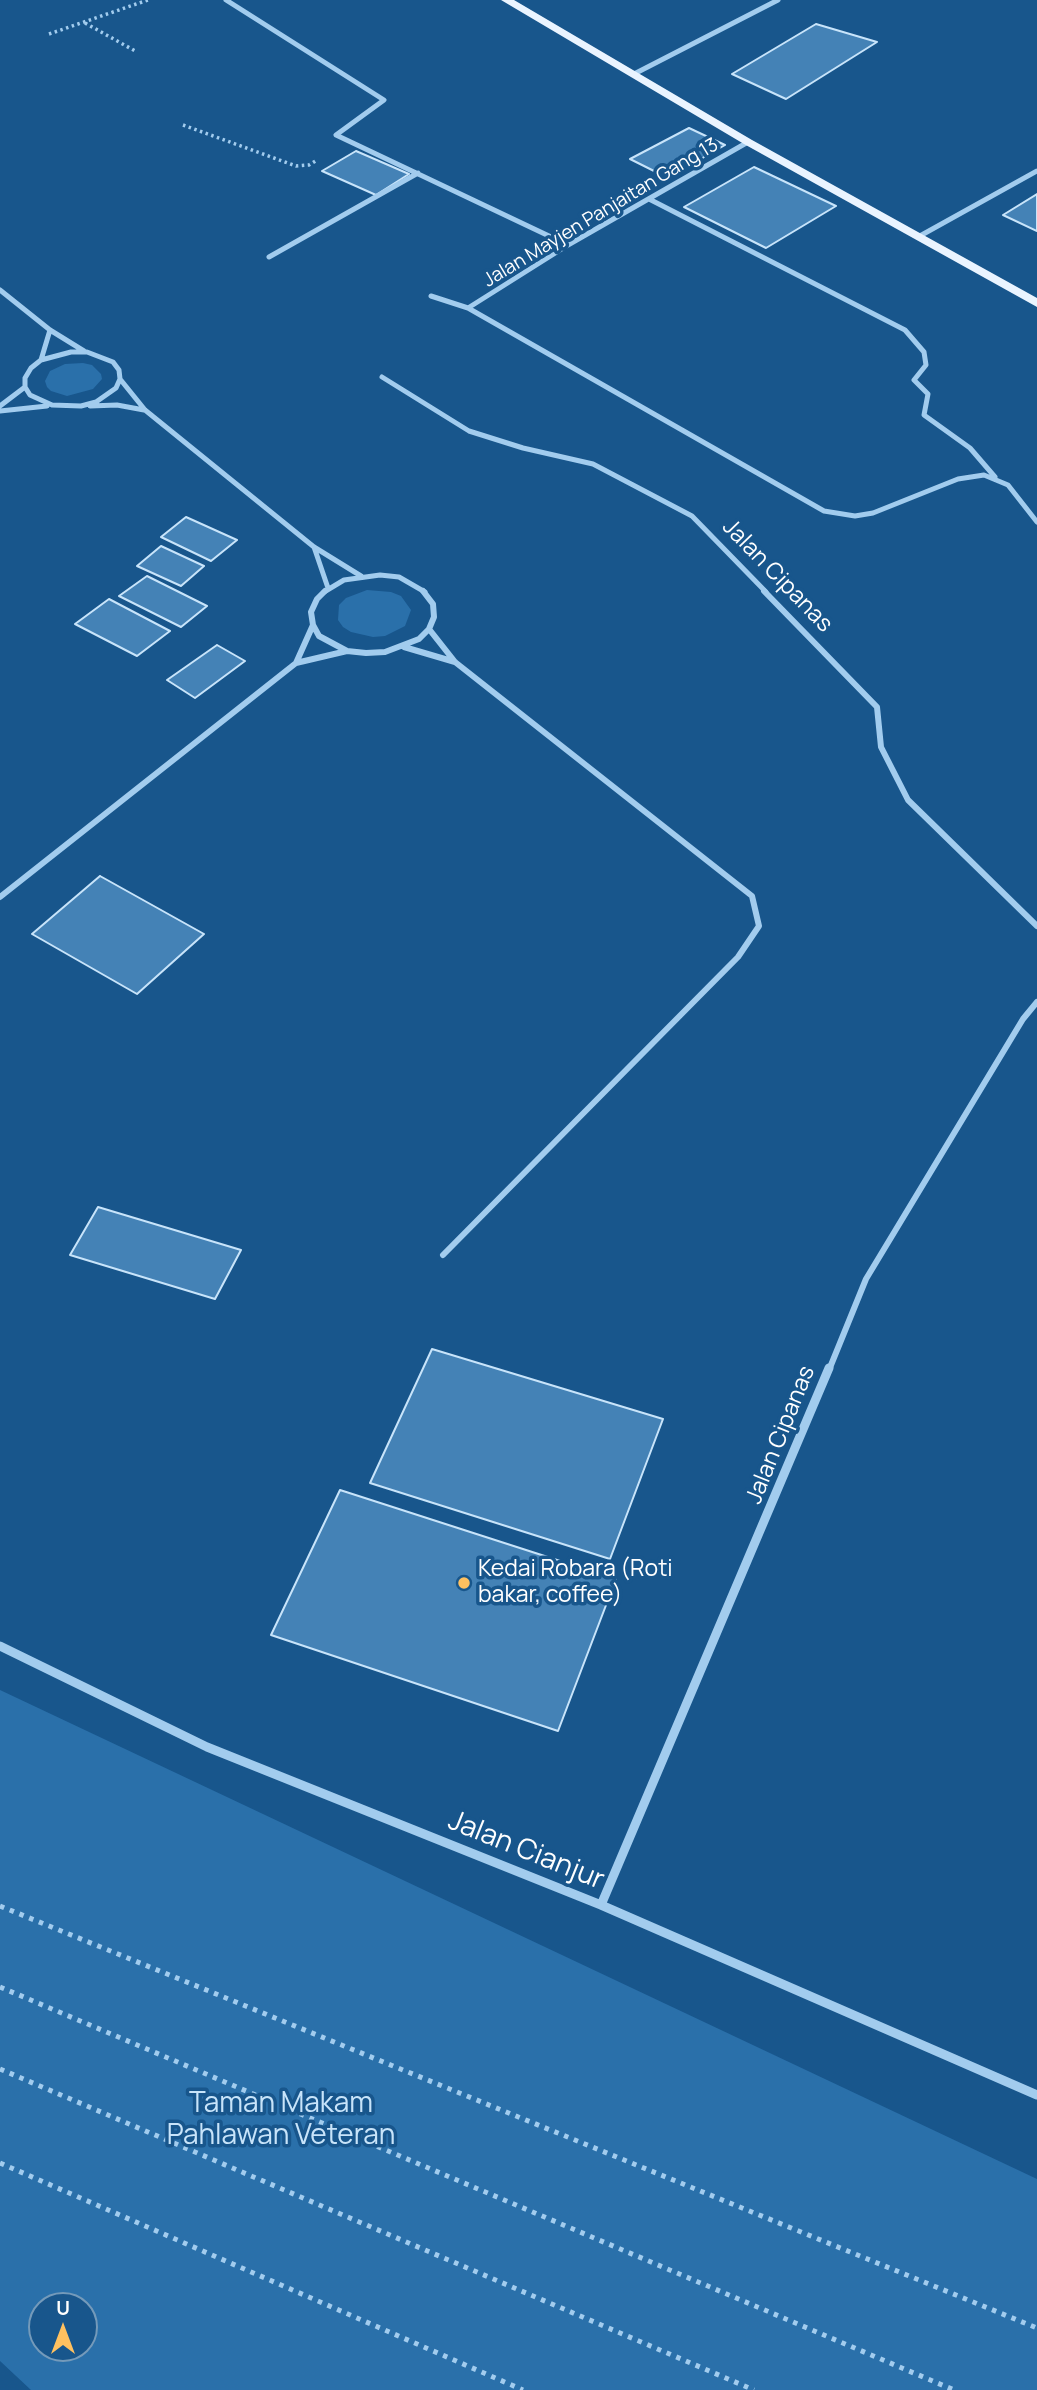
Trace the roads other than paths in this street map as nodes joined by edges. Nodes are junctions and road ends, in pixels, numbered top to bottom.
1 (226, 0) edge
2 (506, 0) edge
3 (778, 0) edge
4 (634, 74) junction
5 (748, 142) junction
6 (1037, 171) edge
7 (418, 173) junction
8 (649, 199) junction
9 (918, 237) junction
10 (568, 245) junction
11 (269, 257) dead end
12 (0, 290) edge
13 (431, 296) dead end
14 (1037, 303) edge
15 (468, 308) junction
16 (50, 330) junction
17 (87, 352) junction
18 (41, 360) junction
19 (382, 377) dead end
20 (120, 379) junction
21 (25, 387) junction
22 (52, 405) junction
23 (81, 406) junction
24 (0, 409) edge
25 (145, 410) junction
26 (995, 478) junction
27 (1037, 522) edge
28 (314, 547) junction
29 (361, 576) junction
30 (328, 587) junction
31 (313, 625) junction
32 (429, 629) junction
33 (404, 647) junction
34 (347, 651) junction
35 (455, 662) junction
36 (296, 663) junction
37 (0, 897) edge
38 (1037, 926) edge
39 (1037, 1002) edge
40 (443, 1255) dead end
41 (0, 1646) edge
42 (601, 1905) junction
43 (1037, 2095) edge

1 - 7 street
2 - 4 main road
3 - 4 street
4 - 5 main road
5 - 8 street, Jalan Mayjen Panjaitan Gang 13
5 - 9 main road
6 - 9 street
7 - 10 street
7 - 11 street
8 - 10 street, Jalan Mayjen Panjaitan Gang 13
8 - 26 street
9 - 14 main road
10 - 15 street, Jalan Mayjen Panjaitan Gang 13
12 - 16 street
13 - 15 street
15 - 26 street
16 - 17 street
16 - 18 street
17 - 18 street
17 - 20 street
18 - 21 street
19 - 38 street, Jalan Cipanas
20 - 23 street
20 - 25 street
21 - 22 street
21 - 24 street
22 - 23 street
22 - 24 street
23 - 25 street
25 - 28 street
26 - 27 street
28 - 29 street
28 - 30 street
29 - 30 street
29 - 32 street
30 - 31 street
31 - 34 street
31 - 36 street
32 - 33 street
32 - 35 street
33 - 34 street
33 - 35 street
34 - 36 street
35 - 40 street
36 - 37 street
39 - 42 street, Jalan Cipanas
41 - 42 street, Jalan Cianjur
42 - 43 street, Jalan Cianjur

